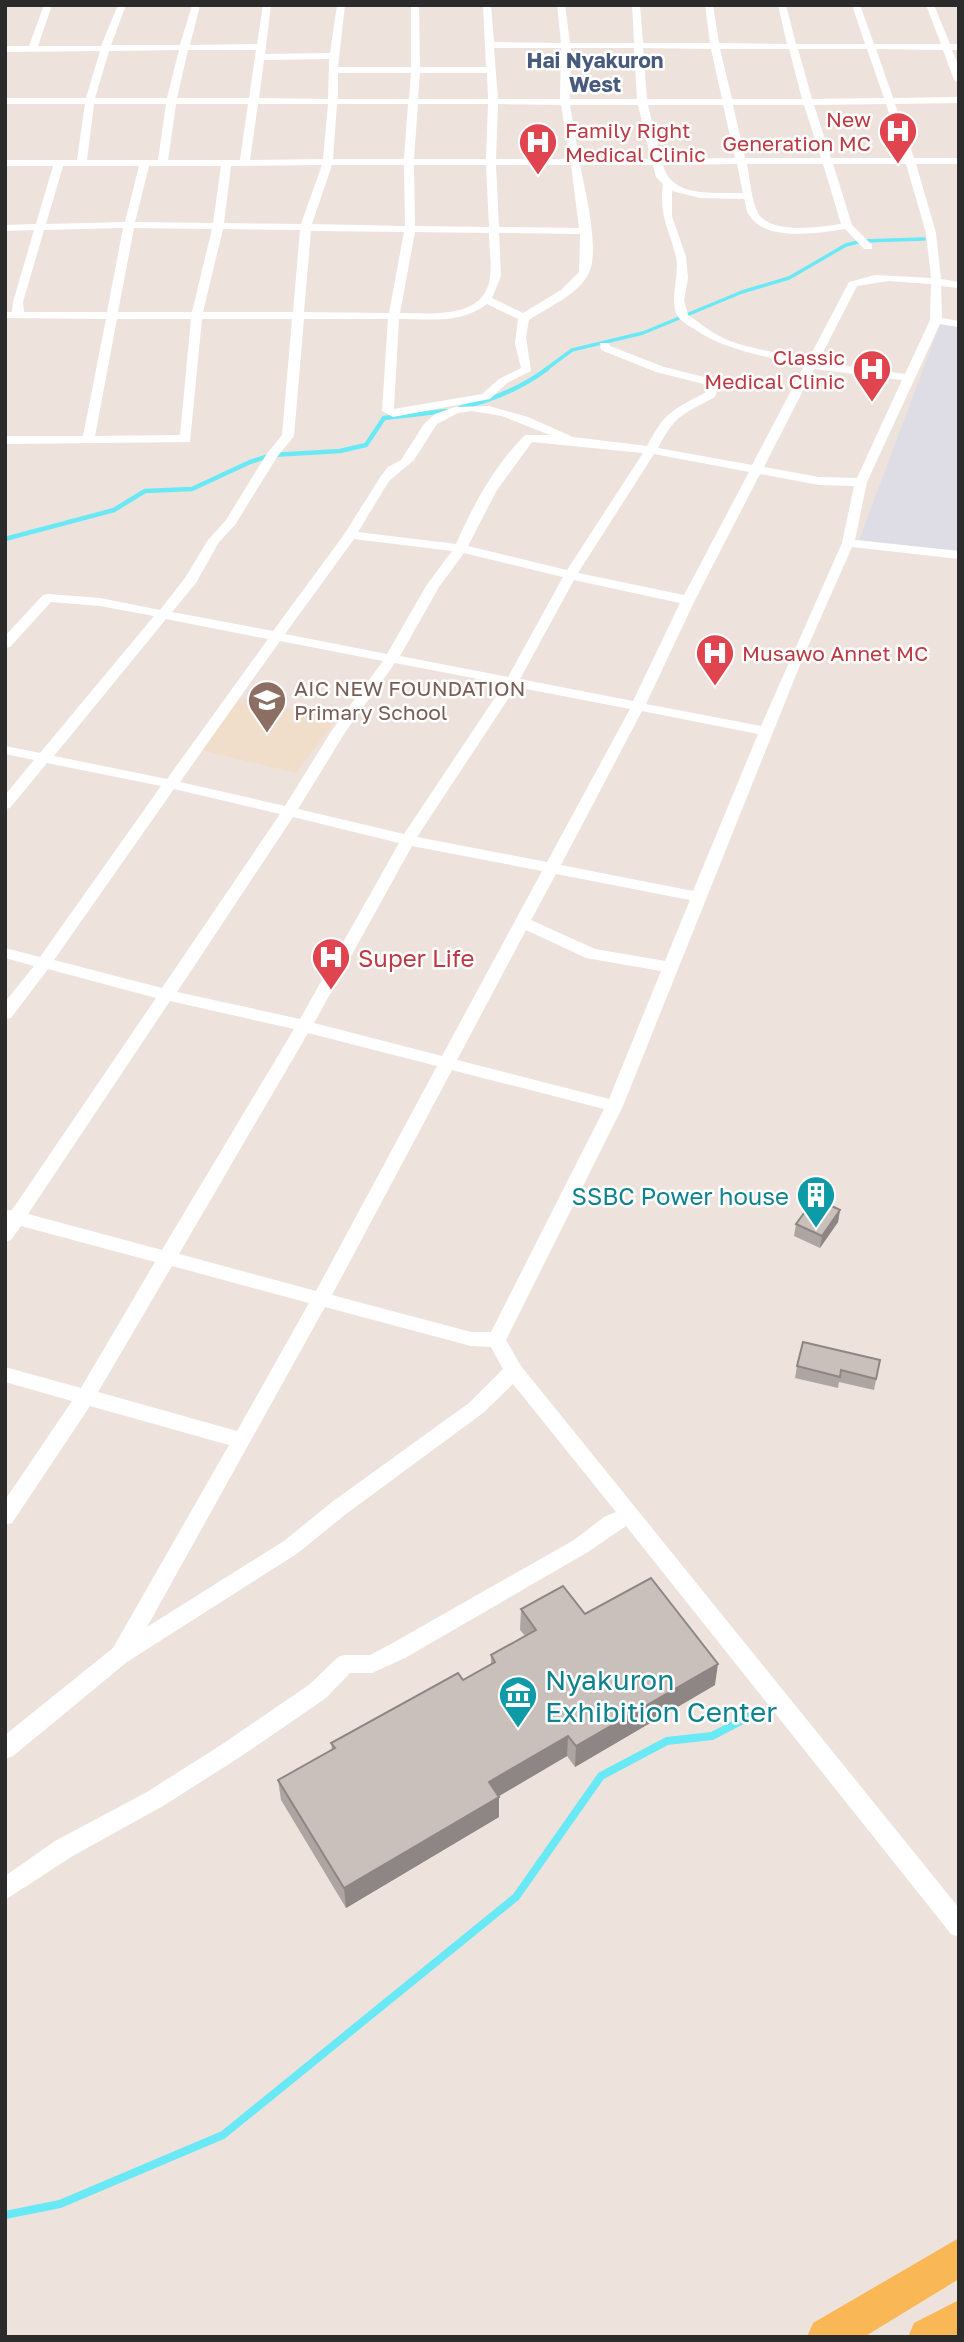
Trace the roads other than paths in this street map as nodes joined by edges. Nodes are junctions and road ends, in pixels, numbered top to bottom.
1 (48, 5) edge
2 (122, 5) edge
3 (196, 5) edge
4 (267, 5) edge
5 (341, 5) edge
6 (415, 5) edge
7 (487, 5) edge
8 (561, 5) edge
9 (636, 5) edge
10 (709, 5) edge
11 (782, 5) edge
12 (856, 5) edge
13 (930, 5) edge
14 (489, 45) junction
15 (184, 47) junction
16 (566, 47) junction
17 (638, 47) junction
18 (716, 47) junction
19 (794, 47) junction
20 (869, 47) junction
21 (946, 47) junction
22 (959, 47) edge
23 (33, 48) junction
24 (104, 48) junction
25 (5, 49) edge
26 (261, 52) junction
27 (334, 57) junction
28 (335, 69) junction
29 (415, 70) junction
30 (491, 70) junction
31 (959, 80) edge
32 (887, 100) junction
33 (959, 100) edge
34 (5, 101) edge
35 (255, 101) junction
36 (333, 101) junction
37 (565, 101) junction
38 (642, 101) junction
39 (728, 101) junction
40 (172, 102) junction
41 (412, 102) junction
42 (493, 102) junction
43 (808, 102) junction
44 (88, 103) junction
45 (656, 160) junction
46 (82, 161) junction
47 (145, 161) junction
48 (163, 161) junction
49 (227, 161) junction
50 (245, 161) junction
51 (740, 161) junction
52 (826, 161) junction
53 (910, 161) junction
54 (959, 161) edge
55 (59, 162) junction
56 (328, 162) junction
57 (576, 162) junction
58 (5, 163) edge
59 (409, 163) junction
60 (491, 163) junction
61 (667, 185) junction
62 (747, 195) junction
63 (129, 225) junction
64 (306, 226) junction
65 (847, 226) junction
66 (41, 227) junction
67 (5, 228) edge
68 (218, 228) junction
69 (410, 228) junction
70 (493, 230) junction
71 (584, 231) junction
72 (868, 247) dead end
73 (937, 282) junction
74 (959, 285) edge
75 (487, 300) junction
76 (18, 313) junction
77 (197, 314) junction
78 (5, 315) edge
79 (299, 315) junction
80 (110, 316) junction
81 (393, 316) junction
82 (524, 318) junction
83 (936, 320) junction
84 (959, 324) edge
85 (604, 345) dead end
86 (812, 365) junction
87 (911, 378) junction
88 (89, 438) junction
89 (5, 440) edge
90 (570, 440) junction
91 (651, 450) junction
92 (758, 470) junction
93 (861, 482) junction
94 (350, 535) junction
95 (848, 543) junction
96 (461, 548) junction
97 (959, 555) edge
98 (571, 574) junction
99 (688, 600) junction
100 (163, 613) junction
101 (274, 637) junction
102 (5, 644) edge
103 (391, 659) junction
104 (512, 682) junction
105 (637, 708) junction
106 (766, 731) junction
107 (5, 750) edge
108 (43, 759) junction
109 (171, 784) junction
110 (5, 805) edge
111 (290, 811) junction
112 (408, 839) junction
113 (551, 869) junction
114 (698, 897) junction
115 (522, 922) junction
116 (5, 953) edge
117 (45, 962) junction
118 (670, 967) junction
119 (167, 995) junction
120 (5, 1014) edge
121 (304, 1026) junction
122 (446, 1065) junction
123 (614, 1106) junction
124 (11, 1217) edge
125 (5, 1235) edge
126 (167, 1259) junction
127 (320, 1298) junction
128 (497, 1340) junction
129 (514, 1371) junction
130 (5, 1374) edge
131 (85, 1397) junction
132 (240, 1440) junction
133 (631, 1515) junction
134 (5, 1517) edge
135 (120, 1655) junction
136 (5, 1749) edge
137 (5, 1889) edge
138 (959, 1926) edge
139 (959, 2257) edge
140 (959, 2319) edge
141 (827, 2337) edge
142 (928, 2337) edge

1 - 23 street
2 - 24 street
3 - 15 street
4 - 26 street
5 - 27 street
6 - 29 street
7 - 14 street
8 - 16 street
9 - 17 street
10 - 18 street
11 - 19 street
12 - 20 street
13 - 21 street
14 - 16 street
14 - 30 street
15 - 24 street
15 - 26 street
15 - 40 street
16 - 17 street
16 - 37 street
17 - 18 street
17 - 38 street
18 - 19 street
18 - 39 street
19 - 20 street
19 - 43 street
20 - 21 street
20 - 32 street
21 - 22 street
21 - 31 street
23 - 24 street
23 - 25 street
24 - 44 street
26 - 27 street
26 - 35 street
27 - 28 street
28 - 29 street
28 - 36 street
29 - 30 street
29 - 41 street
30 - 42 street
32 - 33 street
32 - 43 street
32 - 53 street
34 - 44 street
35 - 36 street
35 - 40 street
35 - 50 street
36 - 41 street
36 - 56 street
37 - 38 street
37 - 42 street
37 - 57 street
38 - 39 street
38 - 45 street
39 - 43 street
39 - 51 street
40 - 44 street
40 - 48 street
41 - 42 street
41 - 59 street
42 - 60 street
43 - 52 street
44 - 46 street
45 - 51 street
45 - 57 street
45 - 61 street
46 - 47 street
46 - 55 street
47 - 48 street
47 - 63 street
48 - 49 street
49 - 50 street
49 - 68 street
50 - 56 street
51 - 52 street
51 - 62 street
52 - 53 street
52 - 65 street
53 - 54 street
53 - 73 street
55 - 58 street
55 - 66 street
56 - 59 street
56 - 64 street
57 - 60 street
57 - 71 street
59 - 60 street
59 - 69 street
60 - 70 street
61 - 62 street
61 - 86 street
62 - 65 street
63 - 66 street
63 - 68 street
63 - 80 street
64 - 68 street
64 - 69 street
64 - 79 street
65 - 72 street
66 - 67 street
66 - 76 street
68 - 77 street
69 - 70 street
69 - 81 street
70 - 71 street
70 - 75 street
71 - 82 street
73 - 74 street
73 - 83 street
73 - 86 street
75 - 81 street
75 - 82 street
76 - 78 street
76 - 80 street
77 - 79 street
77 - 80 street
77 - 88 street
79 - 81 street
79 - 100 street
80 - 88 street
81 - 82 street
83 - 84 street
83 - 87 street
85 - 91 street
86 - 87 street
86 - 92 street
87 - 93 street
88 - 89 street
90 - 91 street
90 - 94 street
90 - 96 street
91 - 92 street
91 - 98 street
92 - 93 street
92 - 99 street
93 - 95 street
94 - 96 street
94 - 101 street
95 - 97 street
95 - 106 street
96 - 98 street
96 - 103 street
98 - 99 street
98 - 104 street
99 - 105 street
100 - 101 street
100 - 102 street
100 - 108 street
101 - 103 street
101 - 109 street
103 - 104 street
103 - 111 street
104 - 105 street
104 - 112 street
105 - 106 street
105 - 113 street
106 - 114 street
107 - 108 street
108 - 109 street
108 - 110 street
109 - 111 street
109 - 117 street
111 - 112 street
111 - 119 street
112 - 113 street
112 - 121 street
113 - 114 street
113 - 115 street
114 - 118 street
115 - 118 street
115 - 122 street
116 - 117 street
117 - 119 street
117 - 120 street
118 - 123 street
119 - 121 street
119 - 124 street
121 - 122 street
121 - 126 street
122 - 123 street
122 - 127 street
123 - 128 street
124 - 125 street
124 - 126 street
126 - 127 street
126 - 131 street
127 - 128 street
127 - 132 street
128 - 129 street
129 - 133 street
129 - 135 street
130 - 131 street
131 - 132 street
131 - 134 street
132 - 135 street
133 - 137 street
133 - 138 street
135 - 136 street
139 - 141 main road
140 - 142 main road

